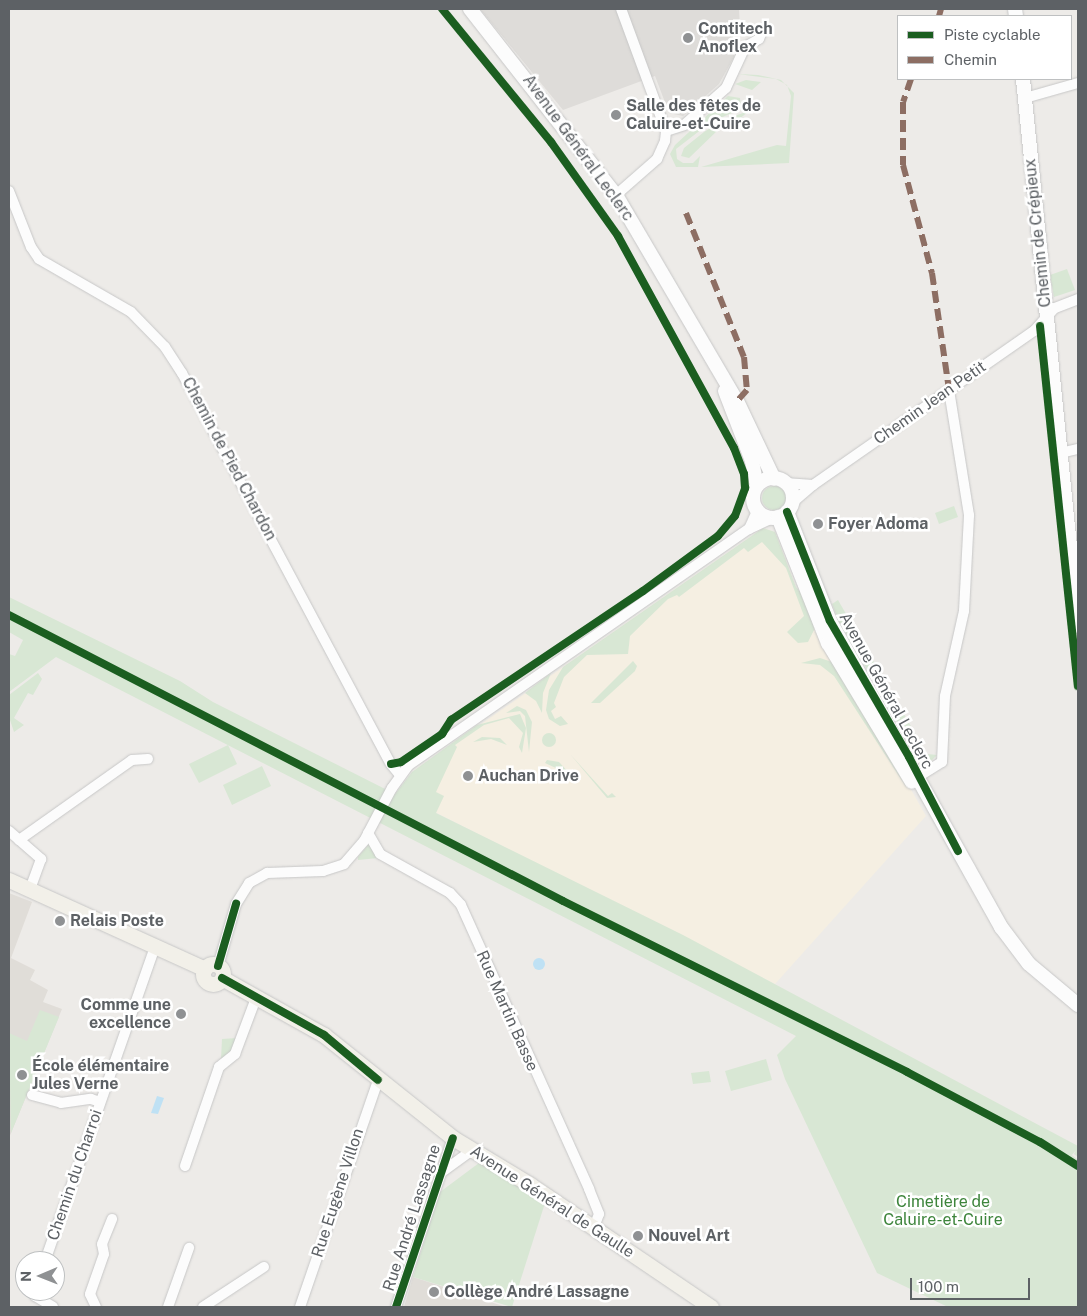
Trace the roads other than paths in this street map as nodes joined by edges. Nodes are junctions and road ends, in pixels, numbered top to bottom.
1 (470, 9) edge
2 (621, 9) edge
3 (763, 29) dead end
4 (1023, 80) edge
5 (1078, 83) edge
6 (1025, 98) junction
7 (666, 131) junction
8 (9, 191) edge
9 (616, 194) junction
10 (1078, 299) edge
11 (1046, 320) junction
12 (720, 374) junction
13 (949, 390) junction
14 (1078, 449) edge
15 (1060, 453) junction
16 (779, 481) junction
17 (813, 485) junction
18 (758, 486) junction
19 (757, 511) junction
20 (782, 513) junction
21 (749, 529) junction
22 (1076, 581) edge
23 (1078, 626) edge
24 (148, 759) dead end
25 (400, 775) junction
26 (915, 779) junction
27 (9, 831) edge
28 (368, 833) junction
29 (19, 840) junction
30 (9, 881) edge
31 (30, 890) junction
32 (155, 947) junction
33 (215, 971) junction
34 (256, 998) junction
35 (1078, 1004) edge
36 (378, 1080) junction
37 (32, 1095) dead end
38 (100, 1102) junction
39 (453, 1138) junction
40 (472, 1150) junction
41 (186, 1166) dead end
42 (442, 1172) junction
43 (112, 1219) dead end
44 (594, 1227) junction
45 (189, 1248) dead end
46 (48, 1251) edge
47 (264, 1266) dead end
48 (96, 1307) edge
49 (168, 1307) edge
50 (203, 1307) edge
51 (300, 1307) edge
52 (396, 1307) edge
53 (711, 1307) edge

1 - 9 main road, Avenue Général Leclerc
2 - 7 street
3 - 7 street
4 - 6 main road, Chemin de Crépieux
5 - 6 street
6 - 11 main road, Chemin de Crépieux
7 - 9 street
8 - 25 street, Chemin de Pied Chardon
9 - 12 main road, Avenue Général Leclerc
10 - 11 street, Chemin Jean Petit
11 - 13 street, Chemin Jean Petit
11 - 15 main road, Chemin de Crépieux
12 - 16 main road, Avenue Général Leclerc
12 - 18 main road, Avenue Général Leclerc
13 - 17 street, Chemin Jean Petit
13 - 26 street
14 - 15 street
15 - 22 main road, Chemin de Crépieux
16 - 17 street
16 - 18 main road
16 - 20 main road
17 - 20 street, Chemin Jean Petit
18 - 19 main road
19 - 20 main road
19 - 21 street
20 - 21 street, Chemin Jean Petit
20 - 26 main road, Avenue Général Leclerc
21 - 25 street, Chemin Jean Petit
22 - 23 main road, Chemin de Crépieux
24 - 29 street
25 - 28 street, Chemin Jean Petit
26 - 35 main road, Avenue Général Leclerc
27 - 29 street
28 - 33 street, Chemin Jean Petit
28 - 44 street, Rue Martin Basse
29 - 31 street
30 - 31 main road, Avenue Général de Gaulle
31 - 32 main road, Avenue Général de Gaulle
32 - 33 main road, Avenue Général de Gaulle
32 - 38 street, Chemin du Charroi
33 - 34 main road, Avenue Général de Gaulle
34 - 36 main road, Avenue Général de Gaulle
34 - 41 street
36 - 39 main road, Avenue Général de Gaulle
36 - 51 street, Rue Eugène Villon
37 - 38 street
38 - 46 street, Chemin du Charroi
39 - 40 main road, Avenue Général de Gaulle
39 - 42 street, Rue André Lassagne
40 - 42 street, Rue André Lassagne
40 - 44 main road, Avenue Général de Gaulle
42 - 52 street, Rue André Lassagne
43 - 48 street
44 - 53 main road, Avenue Général de Gaulle
45 - 49 street
47 - 50 street

